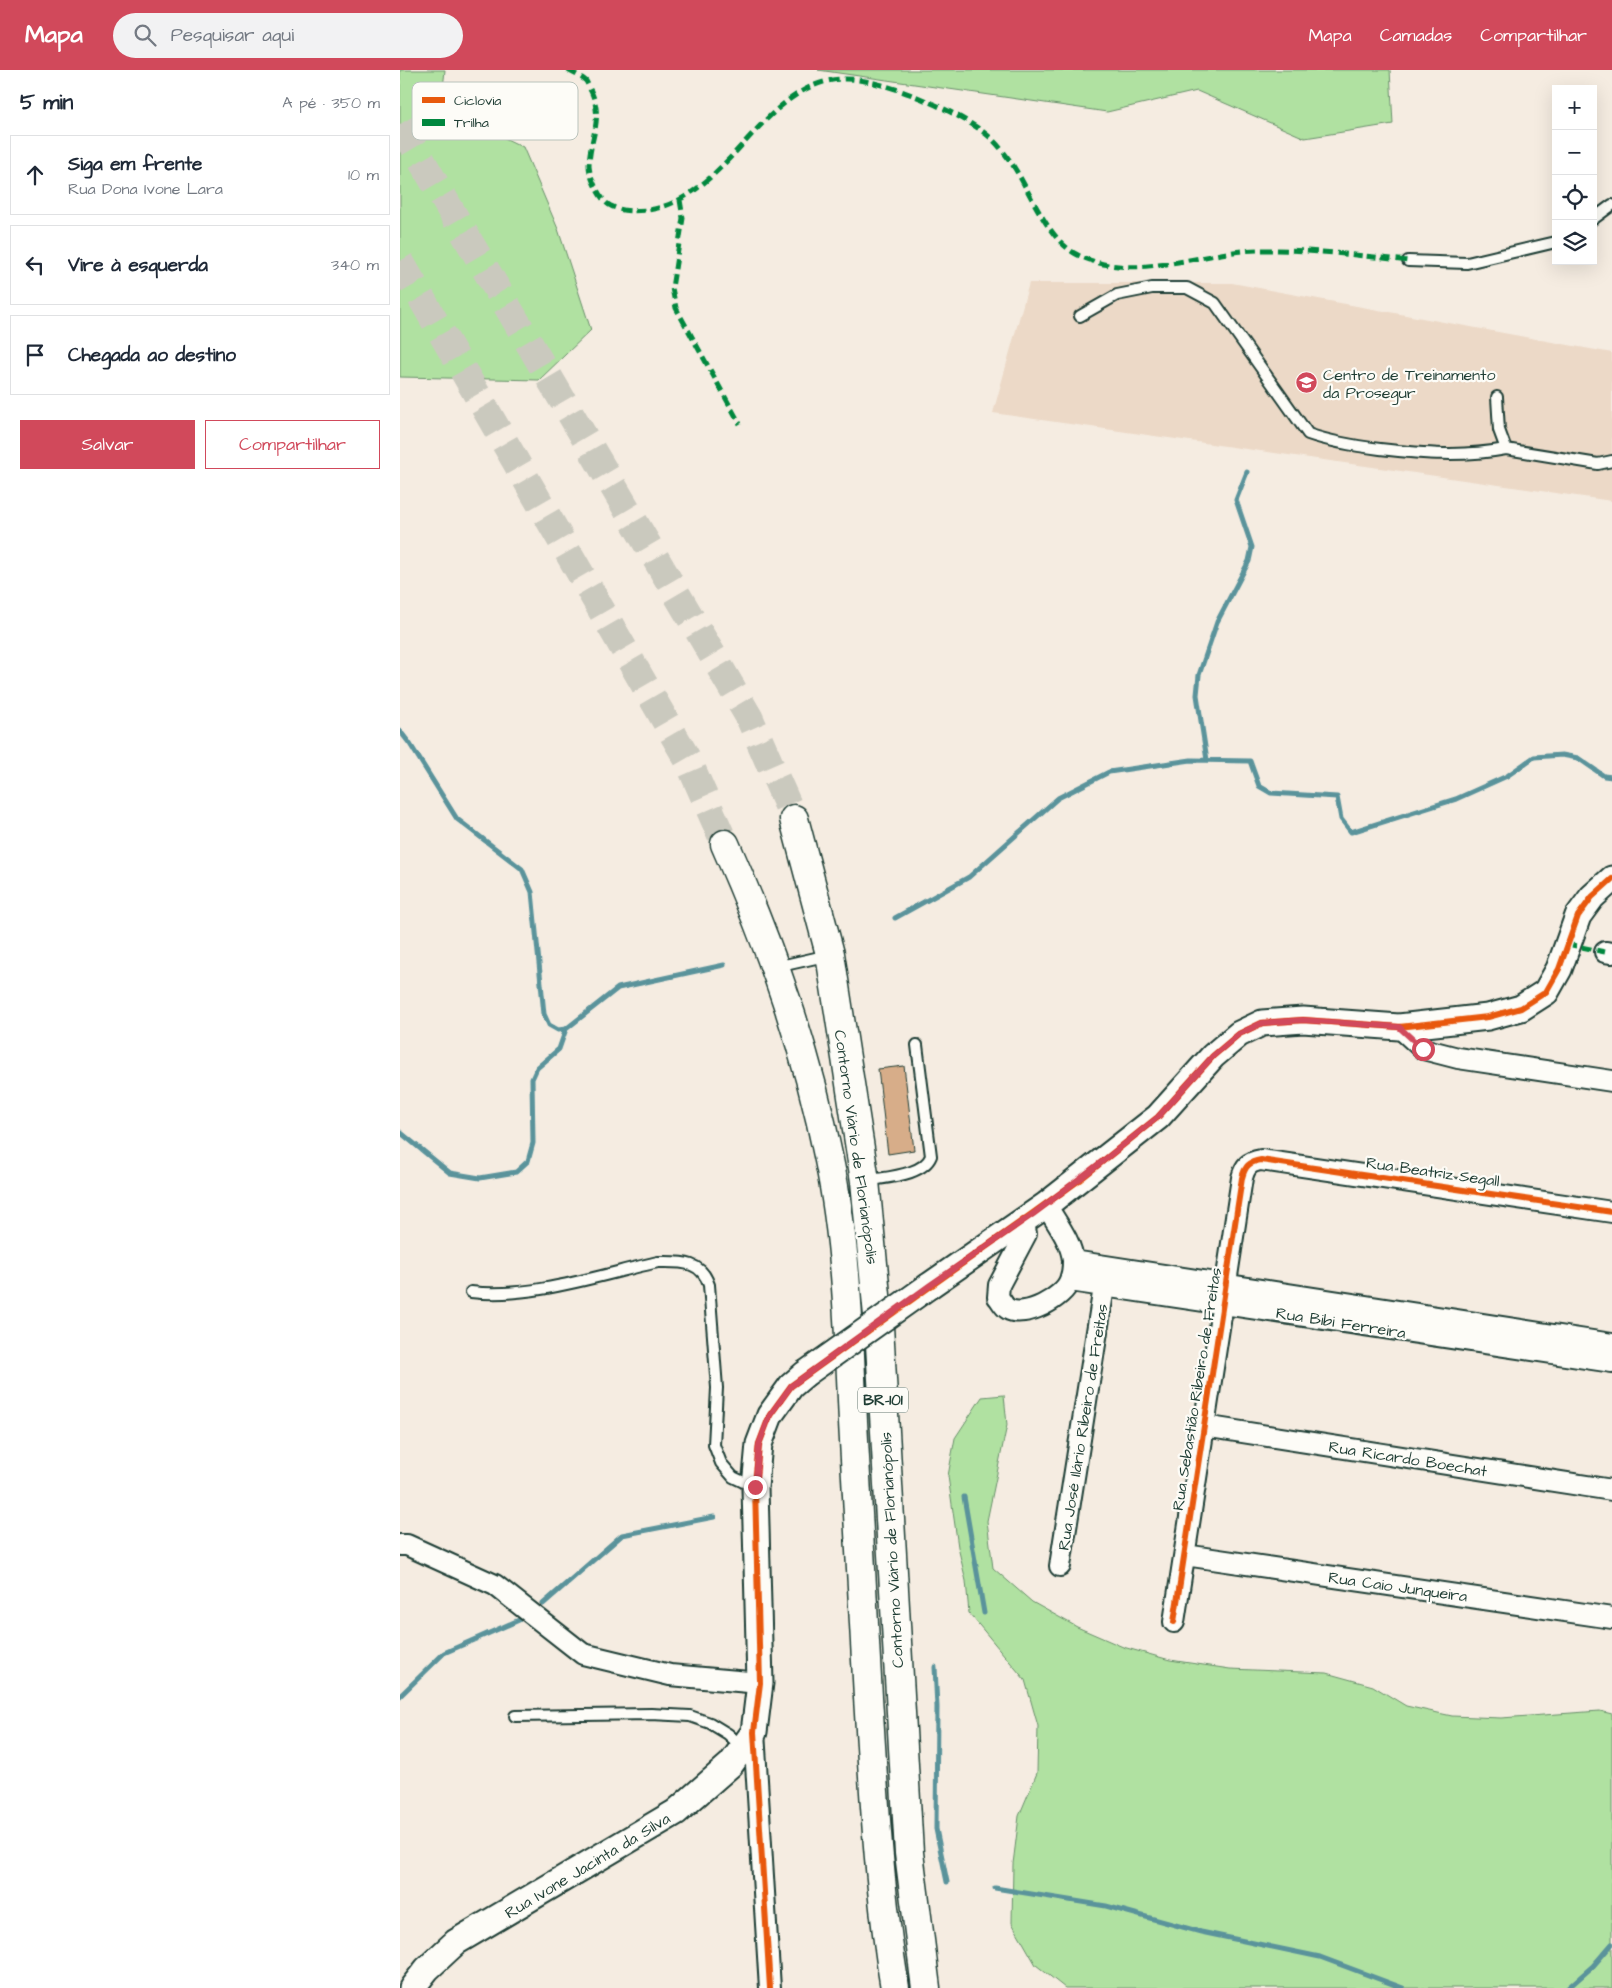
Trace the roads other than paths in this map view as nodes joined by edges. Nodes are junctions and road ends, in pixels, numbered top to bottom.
1 (1612, 205) edge
2 (1597, 216) edge
3 (1552, 243) edge
4 (1408, 261) dead end
5 (1080, 316) dead end
6 (1497, 397) dead end
7 (1506, 448) junction
8 (1612, 461) edge
9 (794, 819) tunnel mouth
10 (725, 844) tunnel mouth
11 (1612, 879) edge
12 (830, 954) junction
13 (776, 967) junction
14 (1399, 1027) junction
15 (917, 1044) dead end
16 (1612, 1081) edge
17 (1251, 1162) joint
18 (865, 1181) junction
19 (1046, 1205) junction
20 (1612, 1212) edge
21 (1024, 1221) junction
22 (1073, 1261) junction
23 (1070, 1281) junction
24 (1104, 1287) junction
25 (471, 1292) dead end
26 (1225, 1294) junction
27 (1612, 1344) edge
28 (1581, 1348) junction
29 (1612, 1362) edge
30 (1204, 1426) junction
31 (755, 1487) junction
32 (1612, 1490) edge
33 (400, 1545) edge
34 (1185, 1555) junction
35 (1060, 1566) dead end
36 (1612, 1618) edge
37 (1174, 1622) dead end
38 (760, 1683) junction
39 (515, 1716) dead end
40 (748, 1740) junction
41 (412, 1988) edge
42 (770, 1988) edge
43 (895, 1988) edge
44 (926, 1988) edge

1 - 2 lane
3 - 4 lane
5 - 7 lane
6 - 7 lane
7 - 8 lane
9 - 12 highway, Contorno Viário de Florianópolis / BR-101
10 - 13 highway, Contorno Viário de Florianópolis / BR-101
11 - 14 street
12 - 13 lane
12 - 18 highway, Contorno Viário de Florianópolis / BR-101
13 - 43 highway, Contorno Viário de Florianópolis / BR-101
14 - 16 street
14 - 19 street
15 - 18 lane
17 - 20 street, Rua Beatriz Segall
17 - 26 street, Rua Sebastião Ribeiro de Freitas
18 - 44 highway, Contorno Viário de Florianópolis / BR-101
19 - 21 street
19 - 22 street
21 - 23 street
21 - 31 street, bridge
22 - 23 street
22 - 26 street, Rua Bibi Ferreira
23 - 24 street, Rua Bibi Ferreira
24 - 26 street, Rua Bibi Ferreira
24 - 35 street, Rua José Ilário Ribeiro de Freitas
25 - 31 lane
26 - 28 street, Rua Bibi Ferreira
26 - 30 street, Rua Sebastião Ribeiro de Freitas
27 - 28 street, Rua Bibi Ferreira
28 - 29 street, Rua Bibi Ferreira
30 - 32 street, Rua Ricardo Boechat
30 - 34 street, Rua Sebastião Ribeiro de Freitas
31 - 38 street
33 - 38 street
34 - 36 street, Rua Caio Junqueira
34 - 37 street, Rua Sebastião Ribeiro de Freitas
38 - 40 street
39 - 40 lane
40 - 41 street, Rua Ivone Jacinta da Silva
40 - 42 street

